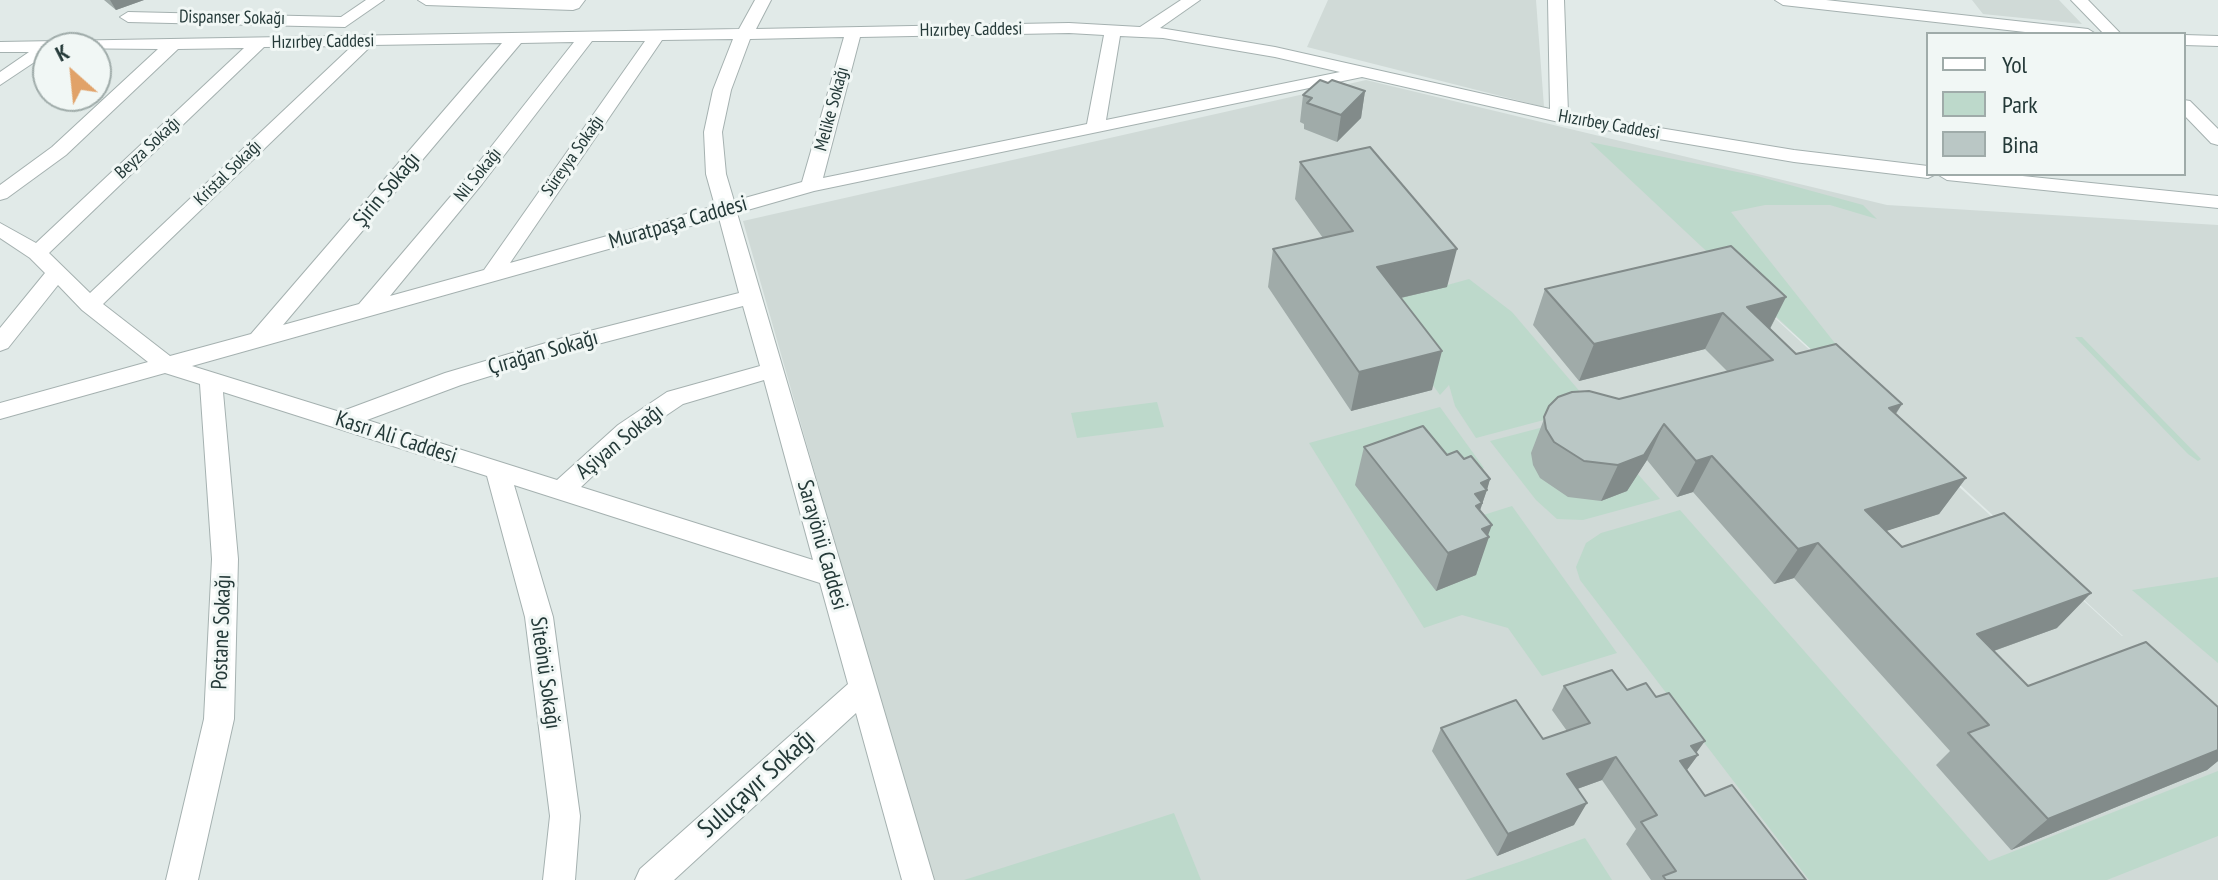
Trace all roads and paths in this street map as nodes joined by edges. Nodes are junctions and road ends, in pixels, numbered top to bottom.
1 (155, 0) edge
2 (274, 0) edge
3 (376, 0) edge
4 (426, 0) edge
5 (440, 0) edge
6 (577, 0) edge
7 (763, 0) edge
8 (1192, 0) edge
9 (1556, 0) edge
10 (1783, 0) edge
11 (2079, 0) edge
12 (254, 18) junction
13 (1113, 31) junction
14 (1143, 32) junction
15 (2070, 32) edge
16 (2111, 32) edge
17 (853, 33) junction
18 (743, 35) junction
19 (656, 37) junction
20 (586, 38) junction
21 (515, 39) junction
22 (2186, 40) edge
23 (2218, 41) edge
24 (366, 42) junction
25 (259, 43) junction
26 (172, 45) junction
27 (112, 46) edge
28 (0, 47) edge
29 (32, 47) edge
30 (32, 57) edge
31 (1359, 74) junction
32 (0, 80) edge
33 (2186, 107) edge
34 (1559, 112) junction
35 (1096, 126) junction
36 (2216, 134) edge
37 (1926, 172) edge
38 (1966, 176) edge
39 (811, 186) junction
40 (0, 194) edge
41 (2218, 202) edge
42 (725, 210) junction
43 (0, 229) edge
44 (37, 253) junction
45 (57, 272) junction
46 (491, 275) junction
47 (750, 297) junction
48 (90, 305) junction
49 (366, 310) junction
50 (258, 340) junction
51 (0, 343) edge
52 (168, 366) junction
53 (772, 370) junction
54 (211, 380) junction
55 (0, 411) edge
56 (340, 421) junction
57 (498, 471) junction
58 (561, 490) junction
59 (831, 576) junction
60 (863, 688) junction
61 (182, 880) edge
62 (559, 880) edge
63 (651, 880) edge
64 (918, 880) edge

1 - 12 street, Dispanser Sokağı
2 - 12 street
3 - 12 street, Dispanser Sokağı
4 - 5 street
5 - 6 street
7 - 18 street, Sarayönü Caddesi
8 - 14 street
9 - 34 street
10 - 15 street
11 - 16 street
13 - 14 street, Hızırbey Caddesi
13 - 17 street, Hızırbey Caddesi
13 - 35 street
14 - 31 street, Hızırbey Caddesi
17 - 18 street, Hızırbey Caddesi
17 - 39 street, Melike Sokağı
18 - 19 street, Hızırbey Caddesi
18 - 42 street, Sarayönü Caddesi
19 - 20 street, Hızırbey Caddesi
19 - 46 street, Süreyya Sokağı
20 - 21 street, Hızırbey Caddesi
20 - 49 street, Nil Sokağı
21 - 24 street, Hızırbey Caddesi
21 - 50 street, Şirin Sokağı
22 - 23 street
24 - 25 street, Hızırbey Caddesi
24 - 48 street, Kristal Sokağı
25 - 26 street, Hızırbey Caddesi
25 - 44 street, Beyza Sokağı
26 - 27 street, Hızırbey Caddesi
26 - 40 street
28 - 29 street, Hızırbey Caddesi
30 - 32 street
31 - 34 street, Hızırbey Caddesi
31 - 34 street, Hızırbey Caddesi
31 - 35 street, Muratpaşa Caddesi
33 - 36 street
34 - 37 street, Hızırbey Caddesi
35 - 39 street, Muratpaşa Caddesi
38 - 41 street
39 - 42 street, Muratpaşa Caddesi
42 - 46 street, Muratpaşa Caddesi
42 - 47 street, Sarayönü Caddesi
43 - 44 street, Kasrı Ali Caddesi
44 - 45 street, Kasrı Ali Caddesi
45 - 48 street, Kasrı Ali Caddesi
45 - 51 street
46 - 49 street, Muratpaşa Caddesi
47 - 53 street, Sarayönü Caddesi
47 - 56 street, Çırağan Sokağı
48 - 52 street, Kasrı Ali Caddesi
49 - 50 street, Muratpaşa Caddesi
50 - 52 street, Muratpaşa Caddesi
52 - 54 street, Kasrı Ali Caddesi
52 - 55 street, Muratpaşa Caddesi
53 - 58 street, Aşiyan Sokağı
53 - 59 street, Sarayönü Caddesi
54 - 56 street, Kasrı Ali Caddesi
54 - 61 street, Postane Sokağı
56 - 57 street, Kasrı Ali Caddesi
57 - 58 street, Kasrı Ali Caddesi
57 - 62 street, Siteönü Sokağı
58 - 59 street, Kasrı Ali Caddesi
59 - 60 street, Sarayönü Caddesi
60 - 63 street, Suluçayır Sokağı
60 - 64 street, Sarayönü Caddesi

